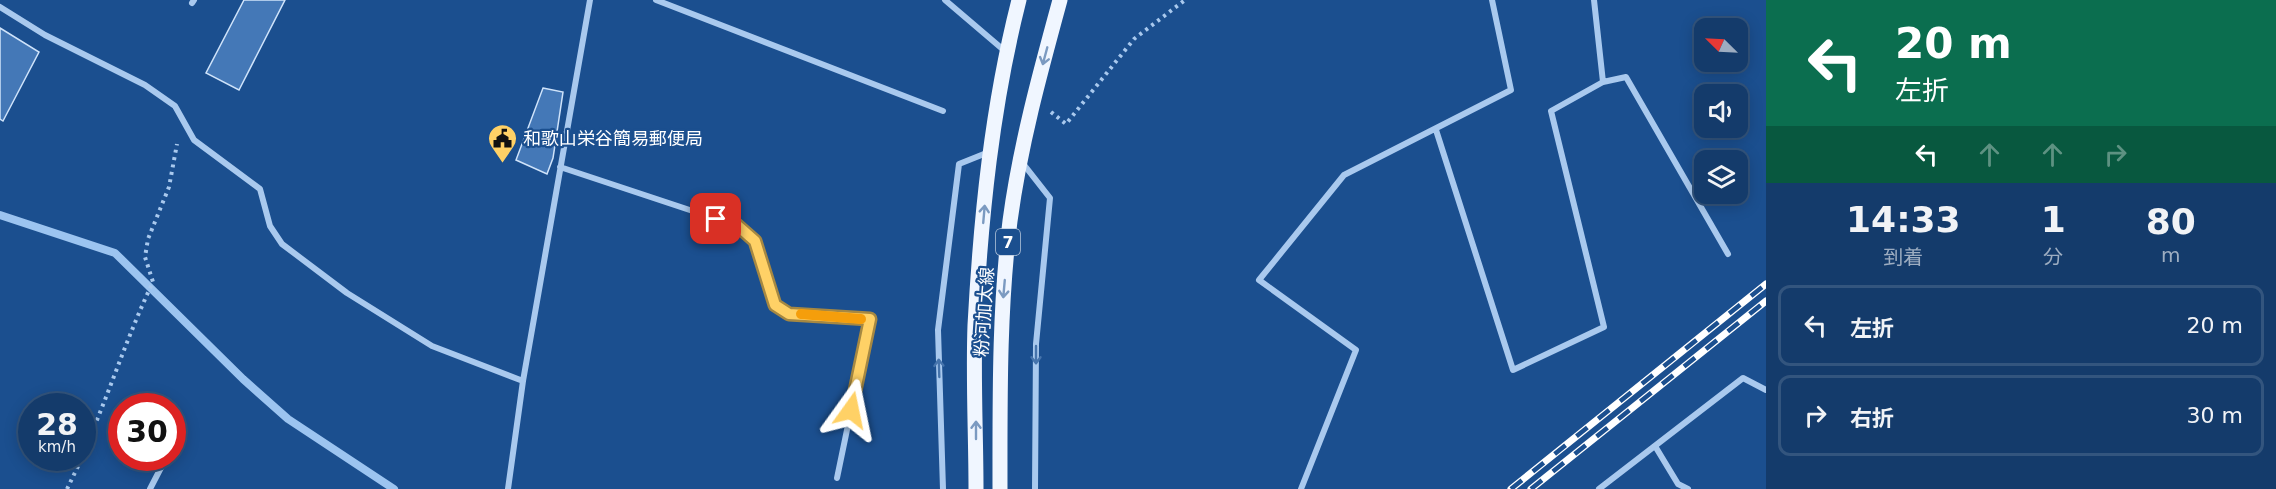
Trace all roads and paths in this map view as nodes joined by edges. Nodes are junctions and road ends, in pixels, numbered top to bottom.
1 (590, 0) edge
2 (656, 0) edge
3 (945, 0) edge
4 (1019, 0) edge
5 (1060, 0) edge
6 (1185, 0) edge
7 (1491, 0) edge
8 (1594, 0) edge
9 (0, 7) edge
10 (1006, 52) junction
11 (1603, 82) junction
12 (1034, 99) junction
13 (943, 111) dead end
14 (183, 121) junction
15 (1436, 130) junction
16 (989, 152) junction
17 (1021, 161) junction
18 (561, 166) junction
19 (1728, 254) dead end
20 (523, 381) junction
21 (1766, 390) edge
22 (96, 426) edge
23 (1655, 446) junction
24 (75, 471) edge
25 (159, 471) edge
26 (837, 478) dead end
27 (67, 489) edge
28 (150, 489) edge
29 (508, 489) edge
30 (943, 489) edge
31 (976, 489) edge
32 (1000, 489) edge
33 (1035, 489) edge
34 (1302, 489) edge
35 (1599, 489) edge
36 (1688, 489) edge

1 - 18 street
2 - 13 street
3 - 10 street
4 - 10 main road, 粉河加太線 / 7
5 -> 12 main road, 粉河加太線 / 7
6 - 12 path
7 - 15 street
8 - 11 street
9 - 14 street
10 - 16 main road, 粉河加太線 / 7
11 - 15 street
11 - 19 street
12 - 17 main road, 粉河加太線 / 7
14 - 20 street
14 - 22 path
15 - 34 street
30 -> 16 street
31 -> 16 main road, 粉河加太線 / 7
17 -> 32 main road, 粉河加太線 / 7
17 -> 33 street
18 - 20 street
18 - 26 street
20 - 29 street
21 - 23 street
23 - 35 street
23 - 36 street
24 - 27 path
25 - 28 street

